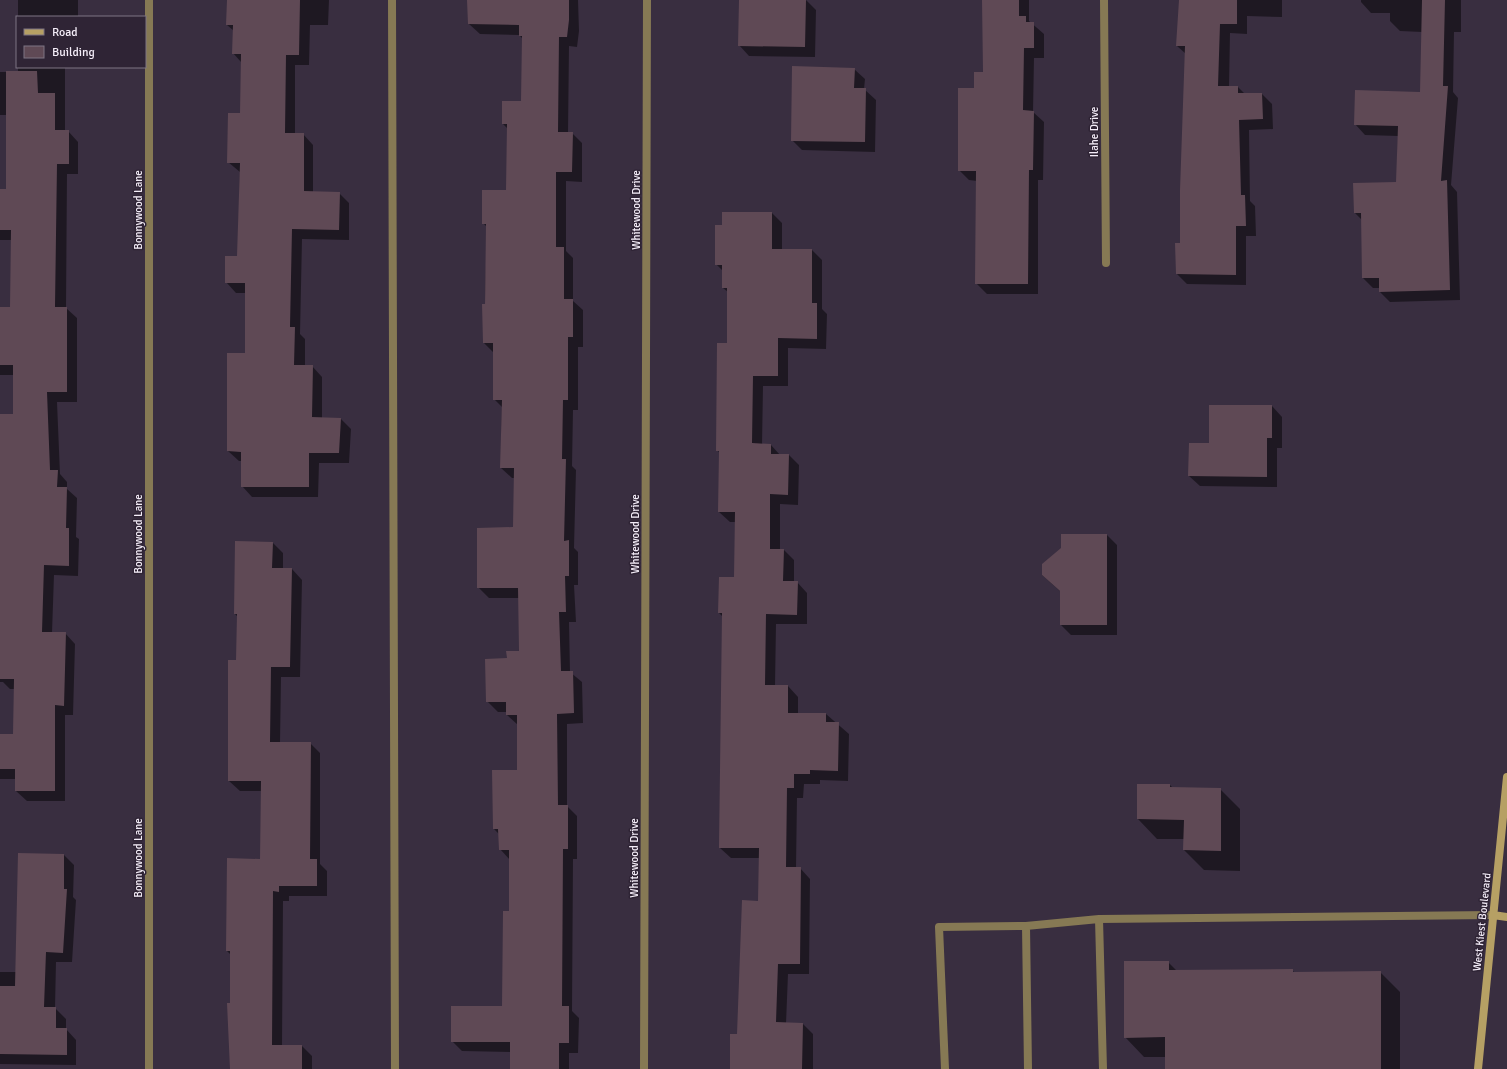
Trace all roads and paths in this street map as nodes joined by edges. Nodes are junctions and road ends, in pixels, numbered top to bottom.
1 (149, 0) edge
2 (392, 0) edge
3 (647, 0) edge
4 (1104, 0) edge
5 (1106, 263) dead end
6 (1507, 777) edge
7 (1493, 915) junction
8 (1507, 917) edge
9 (1099, 919) junction
10 (1026, 926) junction
11 (149, 1069) edge
12 (394, 1069) edge
13 (644, 1069) edge
14 (945, 1069) edge
15 (1028, 1069) edge
16 (1103, 1069) edge
17 (1478, 1069) edge

1 - 11 street, Bonnywood Lane
2 - 12 street
3 - 13 street, Whitewood Drive
4 - 5 street, Ilahe Drive
6 - 7 main road, West Kiest Boulevard
7 - 8 main road
7 - 9 street
7 - 17 main road, West Kiest Boulevard
9 - 10 street
9 - 16 street
10 - 14 street
10 - 15 street

